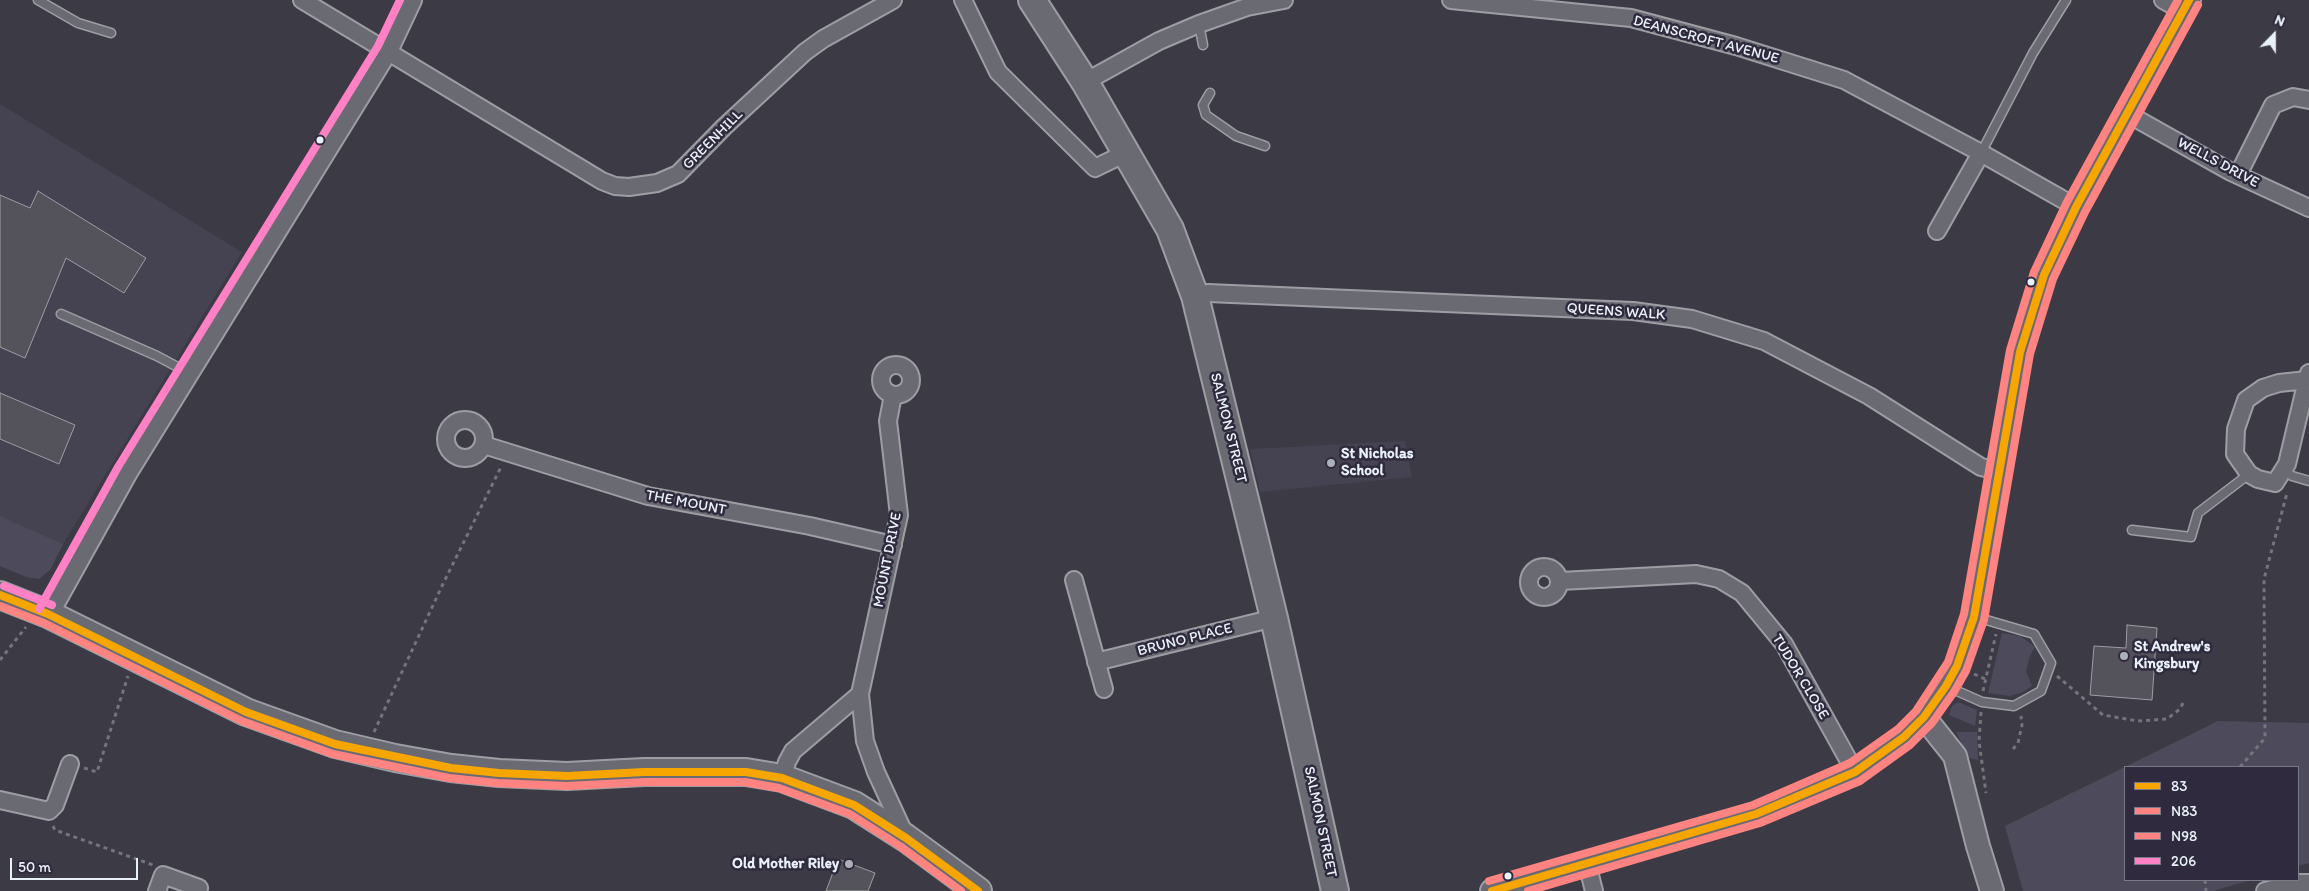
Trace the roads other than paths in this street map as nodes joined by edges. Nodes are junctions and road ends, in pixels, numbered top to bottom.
1 (38, 0) edge
2 (302, 0) edge
3 (411, 0) edge
4 (892, 0) edge
5 (963, 0) edge
6 (1032, 0) edge
7 (1284, 0) edge
8 (1451, 0) edge
9 (2066, 0) edge
10 (2163, 0) edge
11 (2186, 6) edge
12 (1199, 24) junction
13 (111, 33) dead end
14 (1203, 45) dead end
15 (387, 51) junction
16 (1085, 82) junction
17 (1210, 92) dead end
18 (2309, 100) edge
19 (2128, 114) junction
20 (1265, 146) dead end
21 (1126, 153) junction
22 (1981, 153) junction
23 (2238, 175) junction
24 (2076, 208) junction
25 (2309, 208) edge
26 (1937, 231) dead end
27 (1195, 296) junction
28 (61, 314) dead end
29 (189, 373) junction
30 (2308, 376) edge
31 (893, 395) dead end
32 (484, 445) dead end
33 (2283, 470) junction
34 (1998, 472) junction
35 (2249, 474) junction
36 (2309, 481) edge
37 (2132, 530) dead end
38 (893, 545) junction
39 (1074, 580) dead end
40 (1560, 581) dead end
41 (0, 595) edge
42 (41, 612) junction
43 (1974, 617) junction
44 (1274, 618) junction
45 (1096, 662) junction
46 (1946, 686) junction
47 (1104, 689) dead end
48 (860, 694) junction
49 (1924, 717) junction
50 (70, 764) road end
51 (1855, 772) junction
52 (782, 778) junction
53 (0, 800) edge
54 (906, 838) junction
55 (1587, 864) junction
56 (2309, 883) edge
57 (199, 888) dead end
58 (157, 891) edge
59 (978, 891) edge
60 (1335, 891) edge
61 (1492, 891) edge
62 (1594, 891) edge
63 (1992, 891) edge
64 (2265, 891) edge

1 - 13 lane
2 - 15 street, GREENHILL
3 - 15 street
4 - 15 street, GREENHILL
5 - 21 street
6 - 16 main road, SALMON STREET
7 - 12 street
8 - 22 street, DEANSCROFT AVENUE
9 - 22 lane
10 - 11 street
11 - 19 main road
12 - 14 lane
12 - 16 street
15 - 29 street
16 - 21 main road, SALMON STREET
17 - 20 lane
18 - 23 street
19 - 23 street, WELLS DRIVE
19 - 24 main road
21 - 27 main road, SALMON STREET
22 - 24 street, DEANSCROFT AVENUE
22 - 26 street
23 - 25 street, WELLS DRIVE
24 - 34 main road
27 - 34 street, QUEENS WALK
27 - 44 main road, SALMON STREET
28 - 29 lane
29 - 42 street
30 - 33 street
30 - 35 street
31 - 38 street, MOUNT DRIVE
32 - 38 street, THE MOUNT
33 - 35 street
33 - 36 lane
34 - 43 main road
35 - 37 lane
38 - 48 street, MOUNT DRIVE
39 - 45 street
40 - 51 street, TUDOR CLOSE
41 - 42 main road
42 - 52 main road
43 - 46 main road
43 - 46 lane
44 - 45 street, BRUNO PLACE
44 - 60 main road, SALMON STREET
45 - 47 street
46 - 49 main road
48 - 52 street
48 - 54 street, MOUNT DRIVE
49 - 51 main road
49 - 63 main road
50 - 53 street
51 - 55 main road
52 - 54 main road
54 - 59 main road
55 - 61 main road
55 - 62 street
56 - 64 street
57 - 58 street

